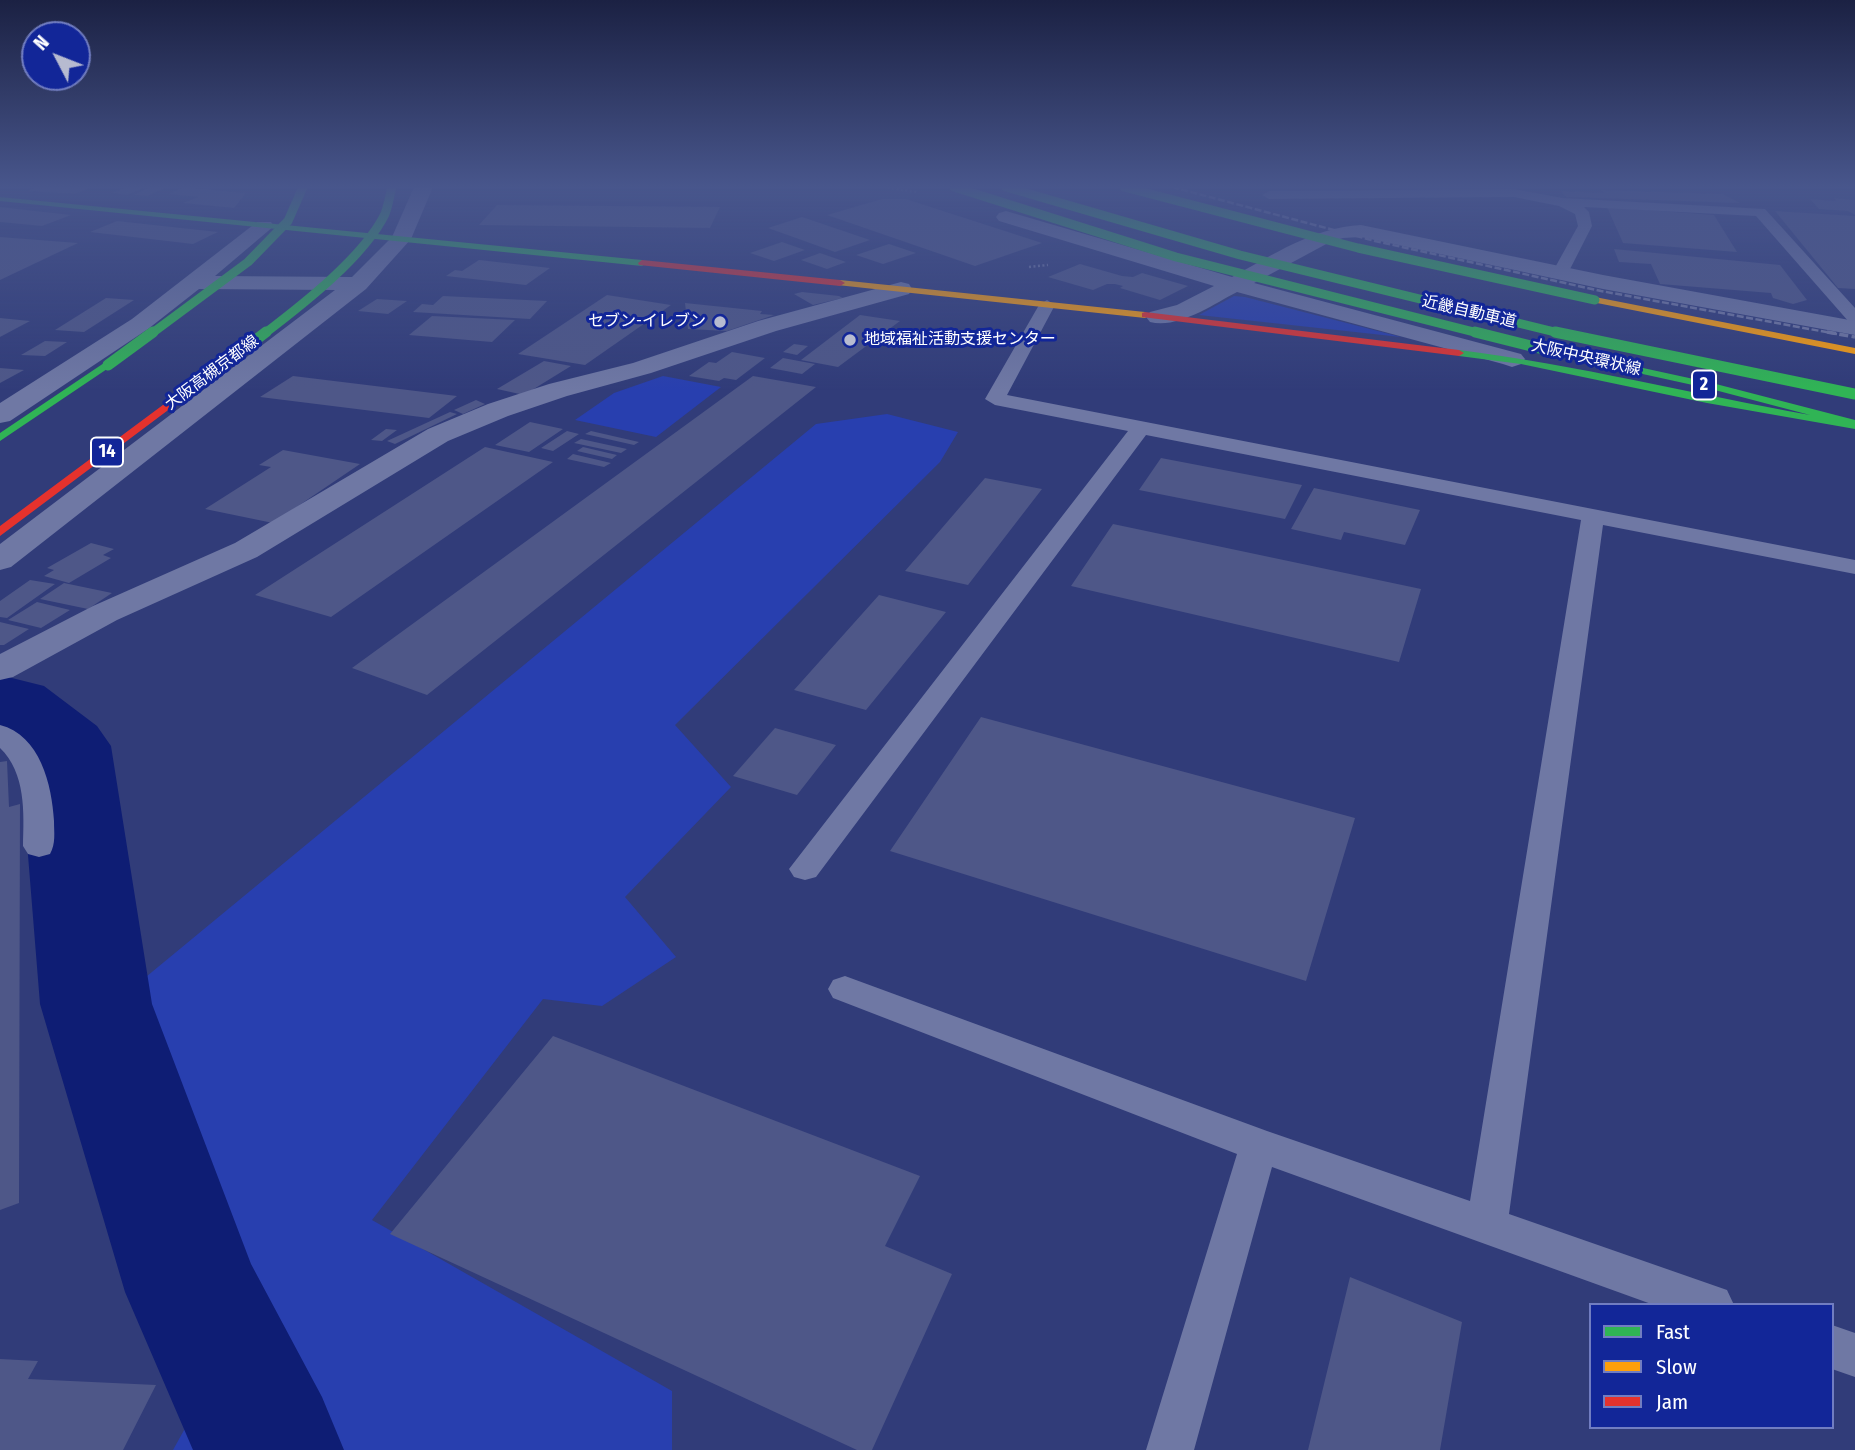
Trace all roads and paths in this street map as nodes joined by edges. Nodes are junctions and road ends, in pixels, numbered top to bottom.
1 (228, 255) edge
2 (255, 255) edge
3 (353, 255) edge
4 (386, 255) edge
5 (558, 255) edge
6 (1133, 255) edge
7 (1166, 255) edge
8 (1237, 255) edge
9 (1292, 255) edge
10 (1313, 255) edge
11 (1380, 255) edge
12 (1471, 255) edge
13 (1570, 255) edge
14 (1798, 255) edge
15 (1318, 256) dead end
16 (1560, 273) junction
17 (193, 282) junction
18 (358, 284) junction
19 (1236, 285) junction
20 (901, 289) junction
21 (1047, 305) junction
22 (1157, 317) junction
23 (1855, 318) edge
24 (1855, 328) edge
25 (1855, 349) edge
26 (1521, 361) junction
27 (1855, 394) edge
28 (0, 415) edge
29 (1855, 424) edge
30 (1140, 429) junction
31 (0, 438) edge
32 (1593, 516) junction
33 (0, 532) edge
34 (0, 560) edge
35 (1855, 567) edge
36 (0, 669) edge
37 (0, 734) edge
38 (39, 846) dead end
39 (805, 869) dead end
40 (845, 989) dead end
41 (1259, 1145) junction
42 (1487, 1226) junction
43 (1706, 1303) edge
44 (1834, 1348) edge
45 (1855, 1355) edge
46 (1170, 1450) edge

1 - 17 street
2 - 31 main road, bridge
3 - 33 main road, 大阪高槻京都線 / 14, bridge
4 - 18 street
5 - 20 main road
6 - 19 street
7 - 29 main road, 大阪中央環状線 / 2, bridge
8 - 27 main road, 近畿自動車道, bridge
9 - 19 street
10 - 15 main road
11 - 25 main road, bridge
12 - 16 street
13 - 16 lane
14 - 23 lane
16 - 24 street
17 - 18 street
17 - 28 street
18 - 34 street
19 - 22 street
19 - 26 street
20 - 21 main road
20 - 36 street
21 - 22 main road
21 - 30 lane
22 - 26 main road
26 - 29 main road
30 - 32 lane
30 - 39 lane
32 - 35 lane
32 - 42 lane
37 - 38 lane
40 - 41 lane
41 - 42 lane
41 - 46 lane
42 - 43 lane
44 - 45 lane

